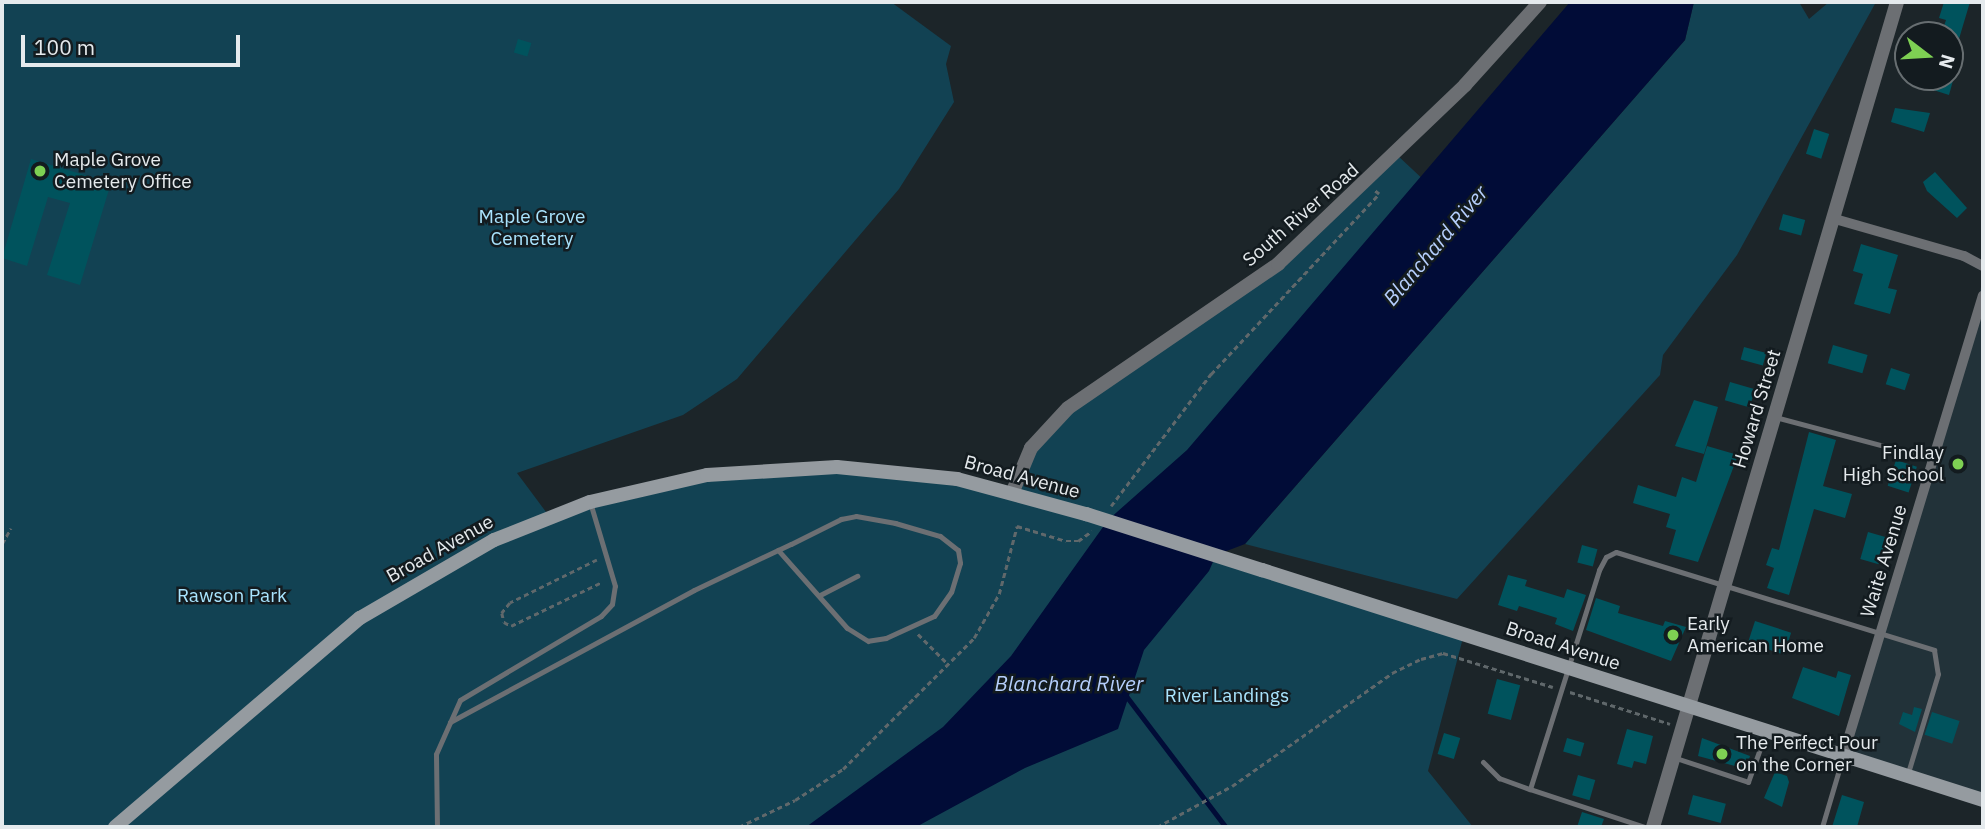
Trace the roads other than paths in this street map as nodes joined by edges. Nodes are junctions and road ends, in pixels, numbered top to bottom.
1 (1540, 2) edge
2 (1897, 2) edge
3 (1835, 219) junction
4 (1983, 266) edge
5 (1983, 296) edge
6 (1775, 417) junction
7 (1933, 459) junction
8 (1013, 491) junction
9 (590, 502) junction
10 (778, 550) junction
11 (857, 576) dead end
12 (1724, 586) junction
13 (820, 595) junction
14 (1881, 632) junction
15 (1568, 668) junction
16 (1689, 707) junction
17 (450, 722) junction
18 (1766, 732) junction
19 (1843, 756) junction
20 (1674, 757) junction
21 (1483, 762) dead end
22 (1908, 776) junction
23 (1530, 789) junction
24 (1983, 800) edge
25 (115, 827) edge
26 (436, 827) edge
27 (1646, 827) edge
28 (1653, 827) edge
29 (1822, 827) edge

1 - 8 street, South River Road
2 - 3 street, Howard Street
3 - 4 street
3 - 6 street, Howard Street
5 - 7 street, Waite Avenue
6 - 7 lane
6 - 12 street, Howard Street
7 - 14 street, Waite Avenue
8 - 9 main road, Broad Avenue
8 - 15 main road, Broad Avenue, bridge
9 - 17 lane
9 - 25 main road, Broad Avenue
10 - 13 lane
10 - 13 lane
10 - 17 lane
11 - 13 lane
12 - 14 lane
12 - 15 lane
12 - 16 street, Howard Street
14 - 19 street, Waite Avenue
14 - 22 lane
15 - 16 main road, Broad Avenue
15 - 23 lane
16 - 18 main road, Broad Avenue
16 - 20 street, Howard Street
17 - 26 lane
18 - 19 main road, Broad Avenue
18 - 20 lane
19 - 22 main road, Broad Avenue
19 - 29 lane
20 - 28 street, Howard Street
21 - 23 lane
22 - 24 main road, Broad Avenue
23 - 27 lane

